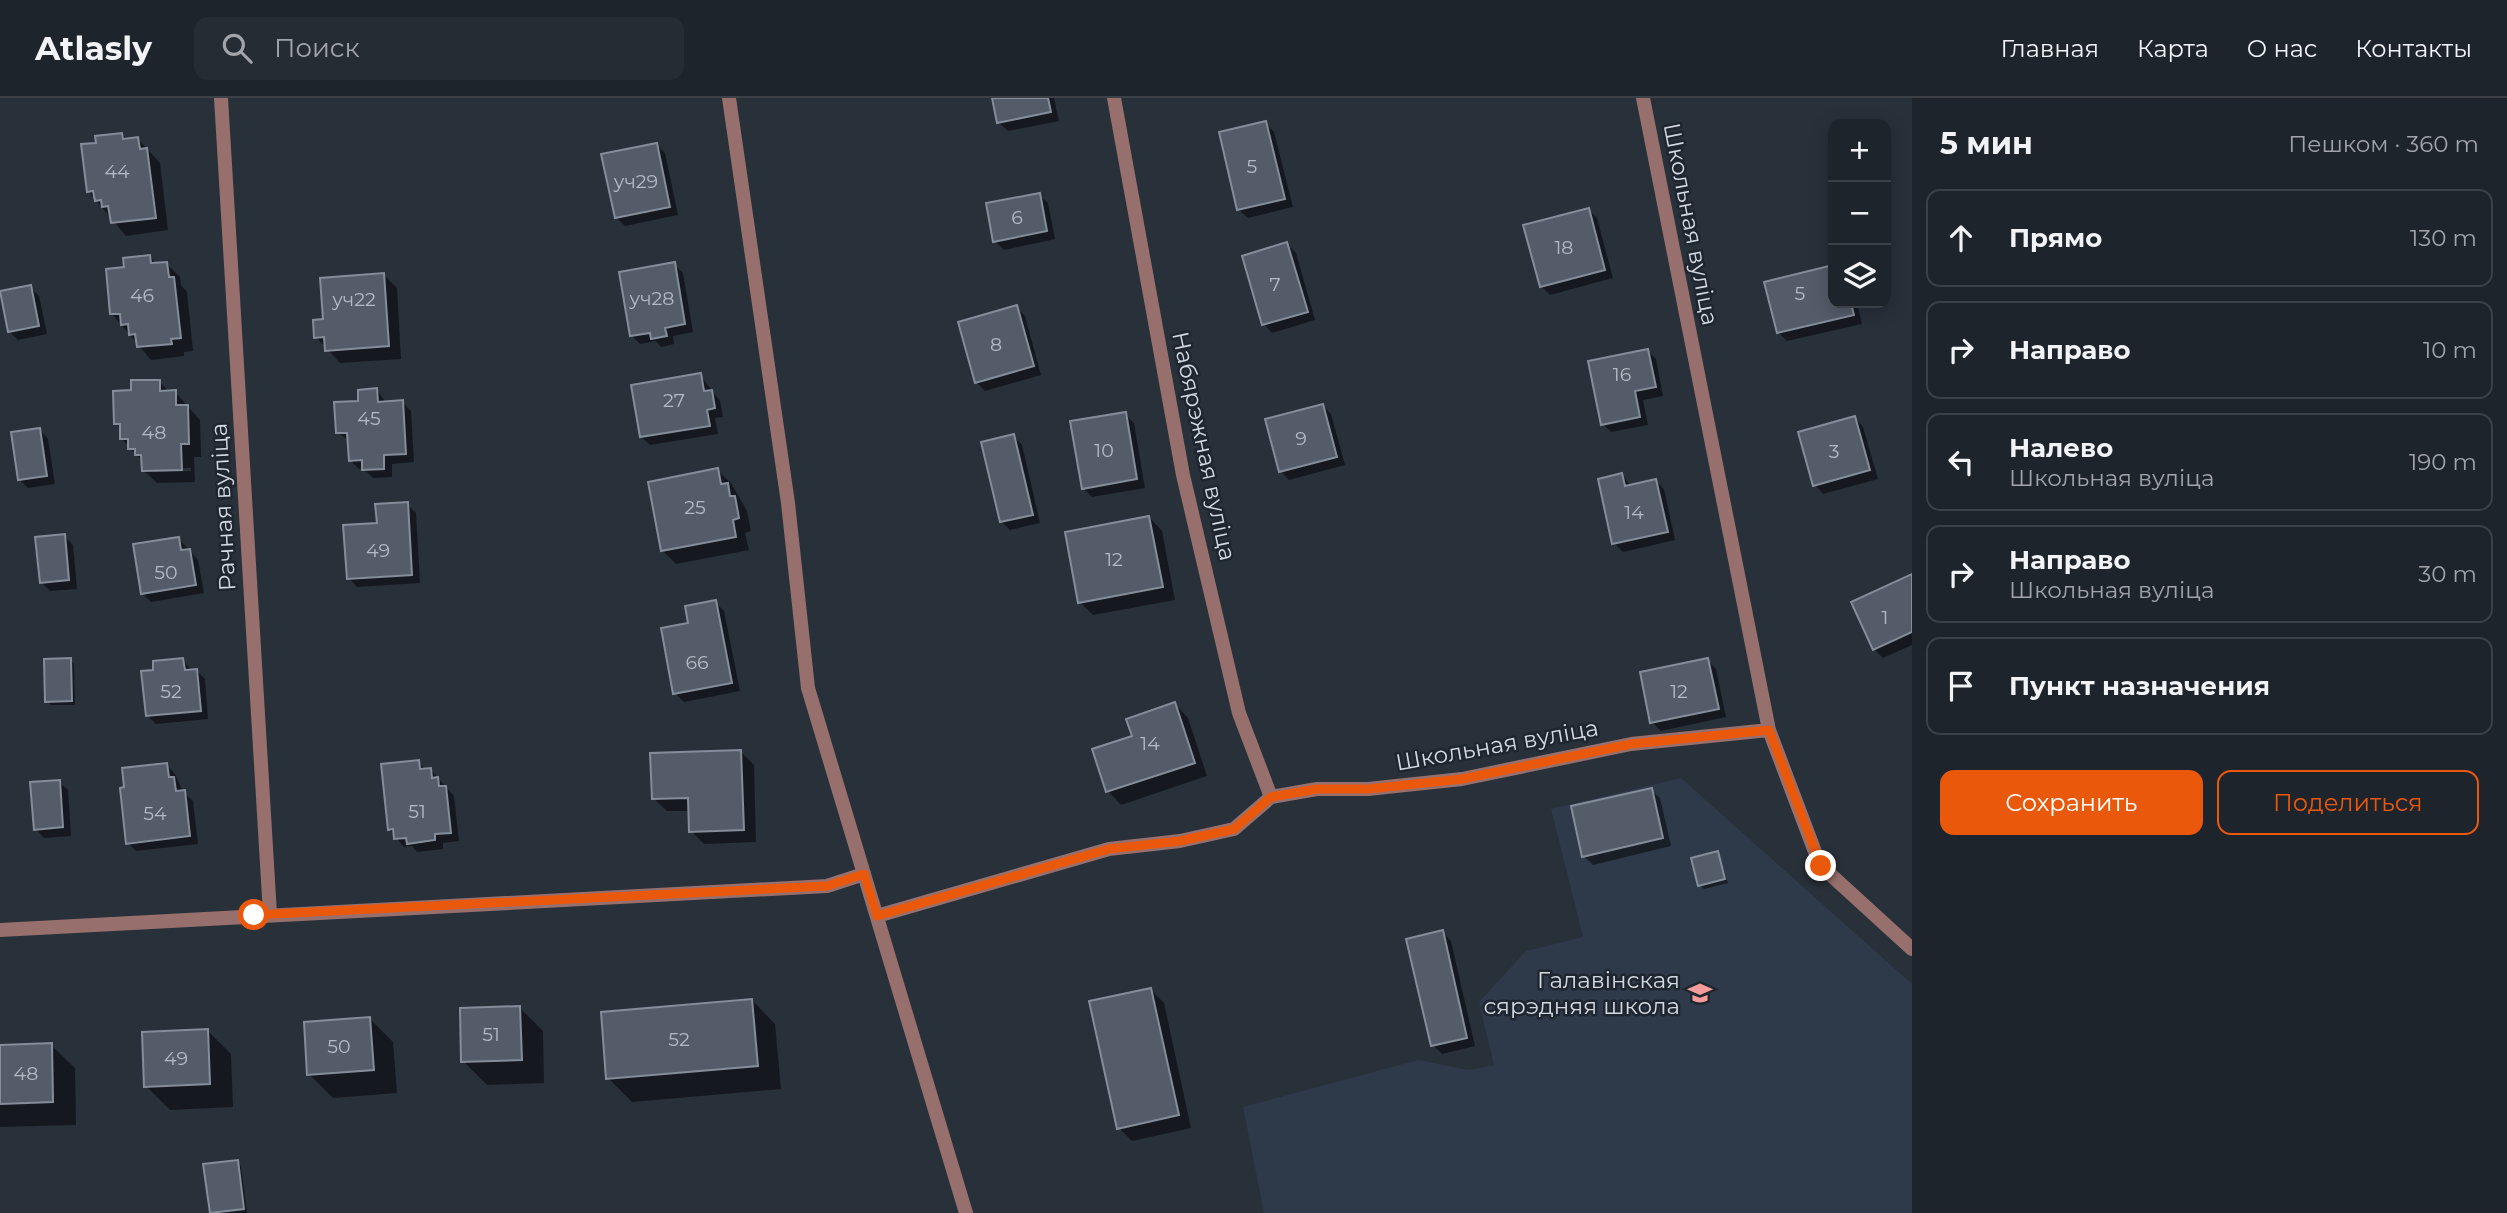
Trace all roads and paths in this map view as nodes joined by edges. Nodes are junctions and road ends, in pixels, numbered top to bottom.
1 (221, 98) edge
2 (729, 98) edge
3 (1114, 98) edge
4 (1643, 98) edge
5 (1769, 730) junction
6 (1271, 797) junction
7 (864, 874) junction
8 (270, 914) junction
9 (877, 916) junction
10 (0, 930) edge
11 (1912, 949) edge
12 (966, 1213) edge

1 - 8 street, Рачная вуліца
2 - 7 street
3 - 6 street, Набярэжная вуліца
4 - 5 street, Школьная вуліца
5 - 6 street, Школьная вуліца
5 - 11 street, Школьная вуліца
6 - 9 street
7 - 8 street
7 - 9 street
8 - 10 street
9 - 12 street

